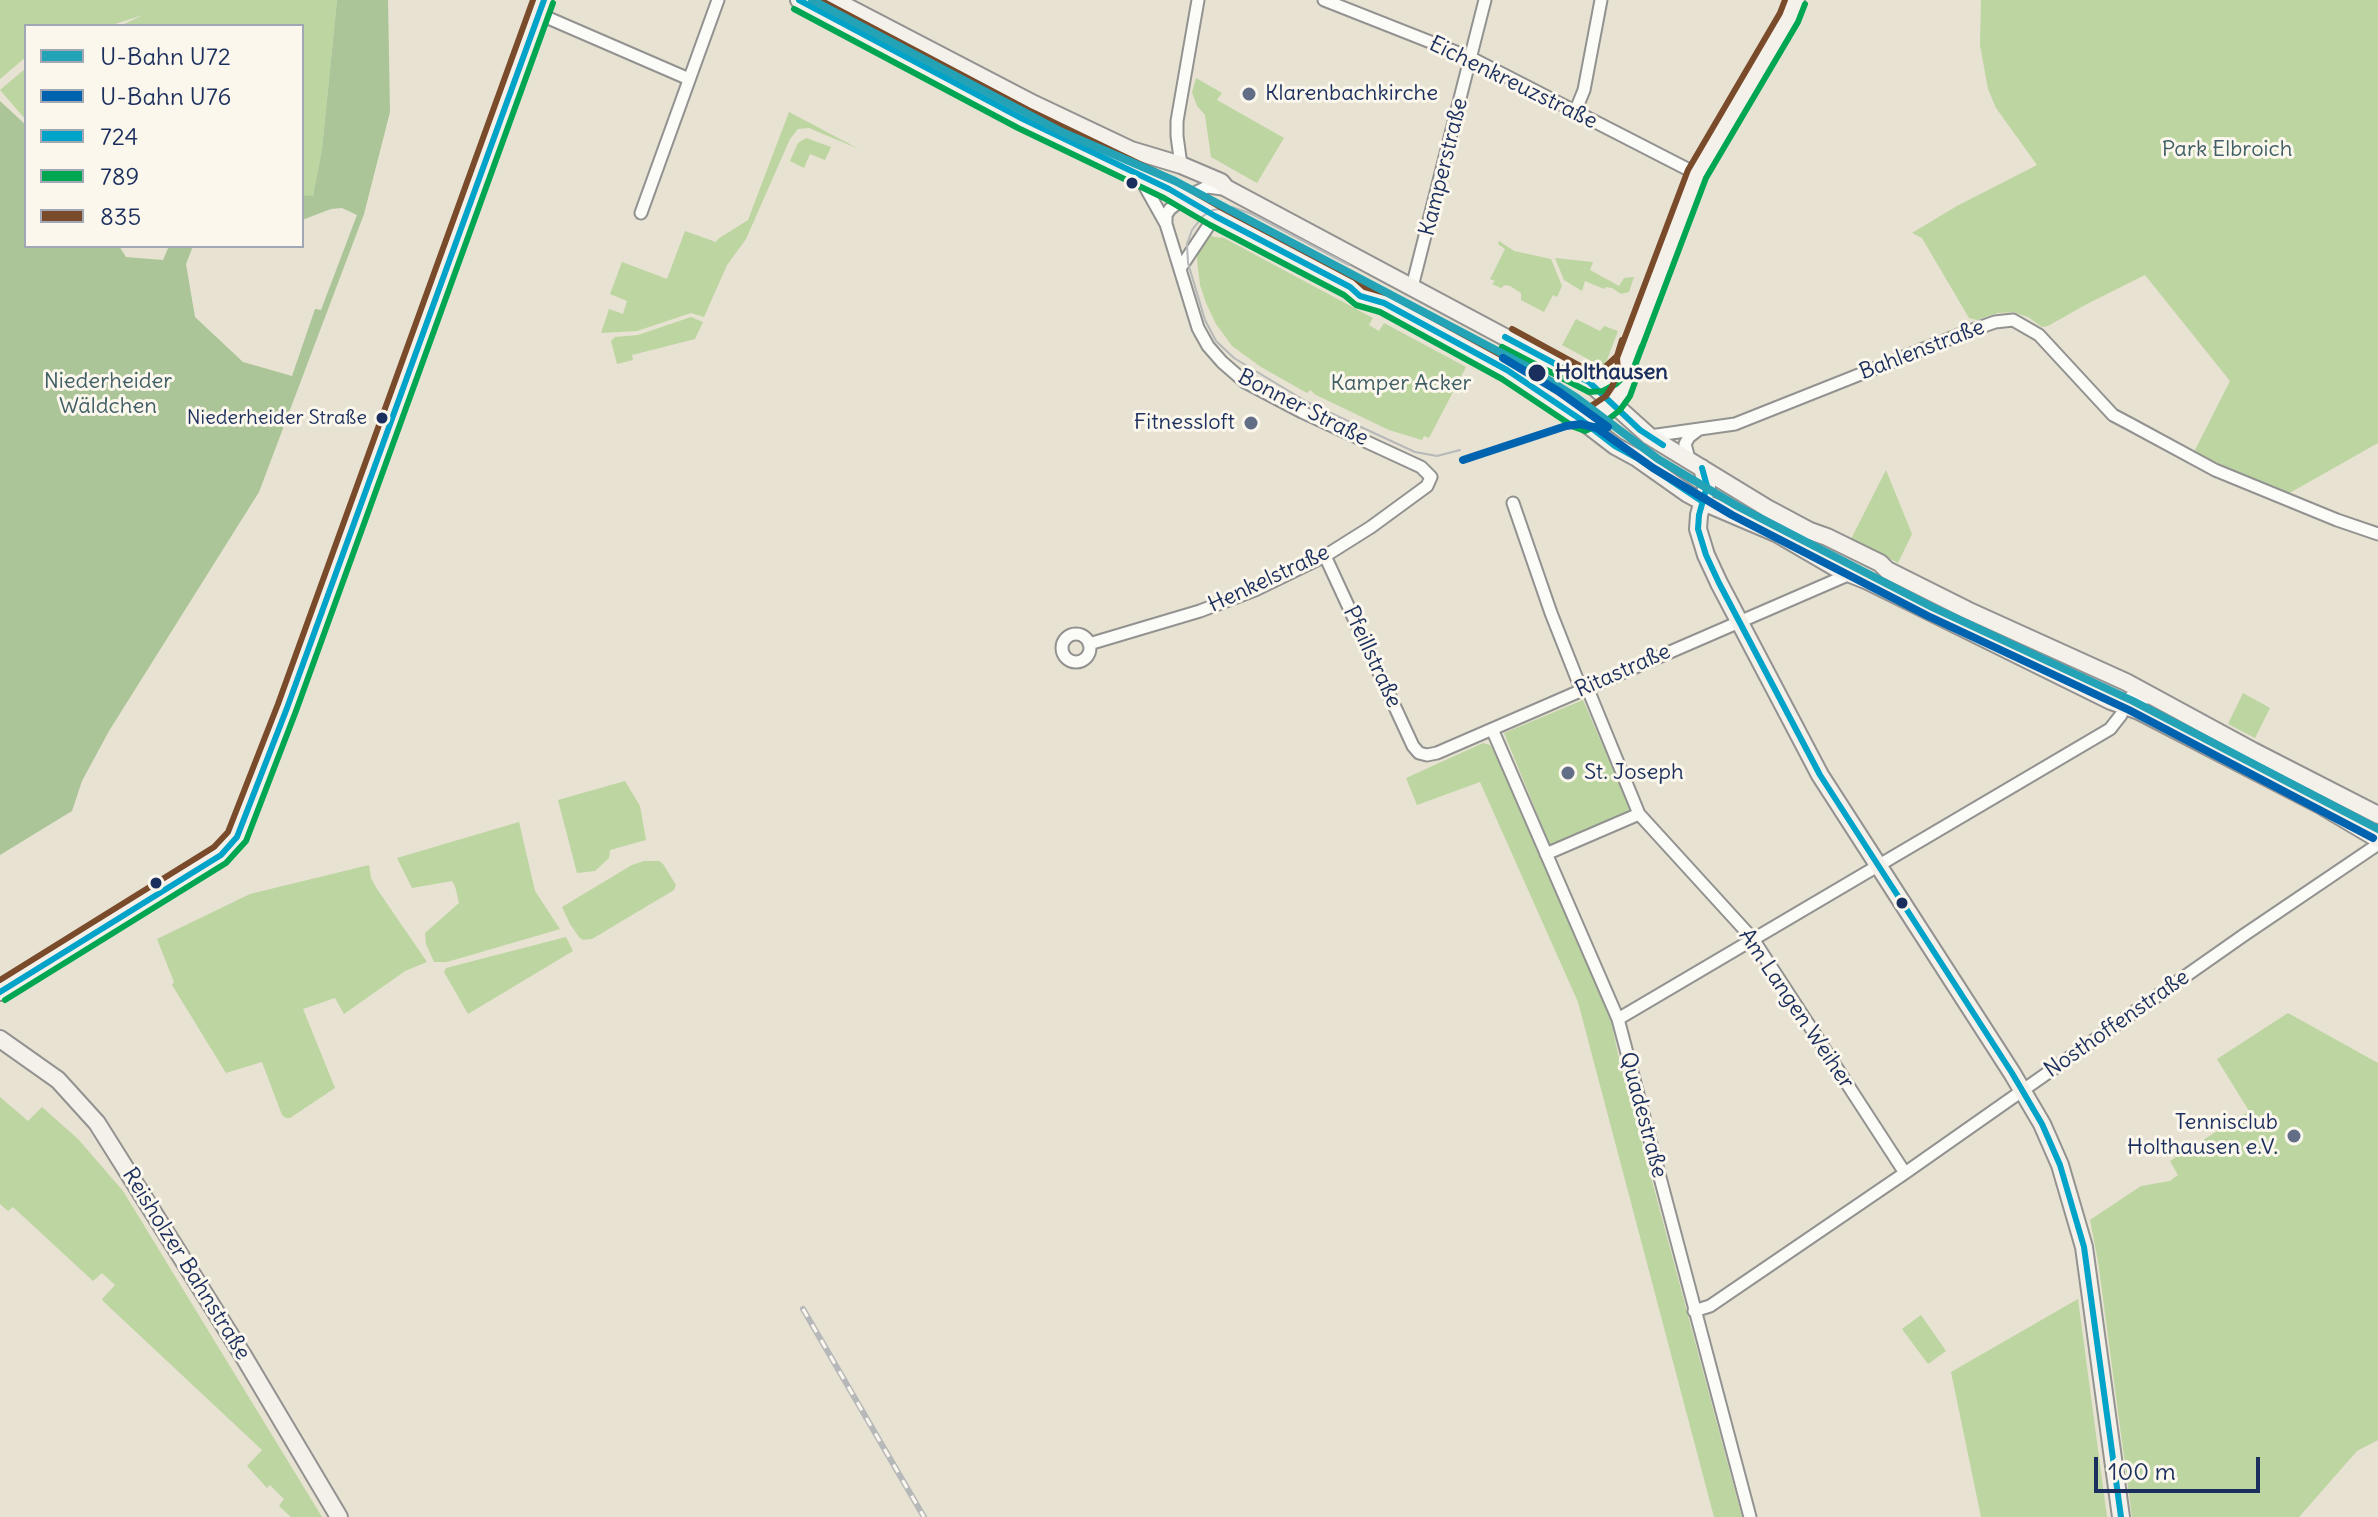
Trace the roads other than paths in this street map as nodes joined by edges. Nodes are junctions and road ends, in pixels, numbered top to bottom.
1 (718, 0) edge
2 (799, 0) edge
3 (1198, 0) edge
4 (1324, 0) edge
5 (1485, 0) edge
6 (1601, 0) edge
7 (1796, 0) edge
8 (845, 2) edge
9 (542, 7) edge
10 (854, 28) junction
11 (1471, 58) junction
12 (689, 79) junction
13 (1575, 112) junction
14 (1181, 165) junction
15 (1138, 174) junction
16 (1697, 174) junction
17 (1226, 188) junction
18 (1184, 198) junction
19 (641, 213) dead end
20 (1215, 216) junction
21 (1166, 224) junction
22 (1373, 266) junction
23 (1181, 267) junction
24 (1350, 287) junction
25 (1412, 287) junction
26 (1626, 362) junction
27 (1589, 382) junction
28 (1613, 403) junction
29 (1580, 419) junction
30 (1699, 429) junction
31 (1649, 436) junction
32 (1696, 463) junction
33 (1431, 480) joint
34 (1703, 502) junction
35 (1513, 503) dead end
36 (2378, 534) edge
37 (1325, 556) junction
38 (1823, 561) junction
39 (1887, 570) junction
40 (1850, 574) junction
41 (1823, 585) junction
42 (1739, 621) junction
43 (1089, 644) dead end
44 (2102, 672) junction
45 (2076, 683) junction
46 (1584, 688) junction
47 (2160, 699) junction
48 (2125, 706) junction
49 (1492, 729) junction
50 (1423, 755) joint
51 (1639, 814) junction
52 (2378, 815) edge
53 (2378, 840) edge
54 (1546, 854) junction
55 (1877, 866) junction
56 (1753, 939) junction
57 (1, 993) edge
58 (1618, 1019) junction
59 (2, 1037) edge
60 (2023, 1091) junction
61 (1905, 1173) junction
62 (1694, 1311) junction
63 (339, 1517) edge
64 (1750, 1517) edge
65 (2121, 1517) edge

1 - 12 street
2 - 10 main road
3 - 14 street
4 - 11 street, Eichenkreuzstraße
5 - 11 street, Kamperstraße
6 - 13 street
7 - 16 main road
8 - 10 street
8 - 14 main road
9 - 12 street
9 - 57 main road
10 - 15 main road
11 - 13 street, Eichenkreuzstraße
11 - 25 street, Kamperstraße
12 - 19 street
13 - 16 street, Eichenkreuzstraße
14 - 17 main road
15 - 18 main road
15 - 21 street, Bonner Straße
16 - 26 main road
17 - 18 street
17 - 22 main road
18 - 20 main road
18 - 21 street
20 - 23 street
20 - 24 main road
21 - 23 street, Bonner Straße
22 - 24 main road
22 - 25 main road
23 - 33 street, Bonner Straße
24 - 29 main road
25 - 27 main road
26 - 27 main road
26 - 28 main road
27 - 28 main road
28 - 29 main road
28 - 31 main road
29 - 34 main road
30 - 31 street, Bahlenstraße
30 - 32 street
30 - 36 street, Bahlenstraße
31 - 32 main road
32 - 34 main road
32 - 39 main road
33 - 37 street, Henkelstraße
34 - 38 main road
34 - 42 main road
35 - 46 street, Am Langen Weiher
37 - 43 street, Henkelstraße
37 - 50 street, Pfeillstraße
38 - 40 main road
38 - 41 street
39 - 40 main road
39 - 44 main road
40 - 41 street, Ritastraße
40 - 45 main road
41 - 42 street, Ritastraße
42 - 46 street, Ritastraße
42 - 55 main road
44 - 45 main road
44 - 47 main road
45 - 48 main road
46 - 49 street, Ritastraße
46 - 51 street, Am Langen Weiher
47 - 48 street
47 - 52 main road
48 - 53 main road
48 - 55 street
49 - 50 street, Ritastraße
49 - 54 street, Quadestraße
51 - 54 street
51 - 56 street, Am Langen Weiher
53 - 60 street, Nosthoffenstraße
54 - 58 street, Quadestraße
55 - 56 street
55 - 60 main road
56 - 58 street
56 - 61 street, Am Langen Weiher
58 - 62 street, Quadestraße
59 - 63 main road, Reisholzer Bahnstraße
60 - 61 street, Nosthoffenstraße
60 - 65 main road
61 - 62 street, Nosthoffenstraße
62 - 64 street, Quadestraße

